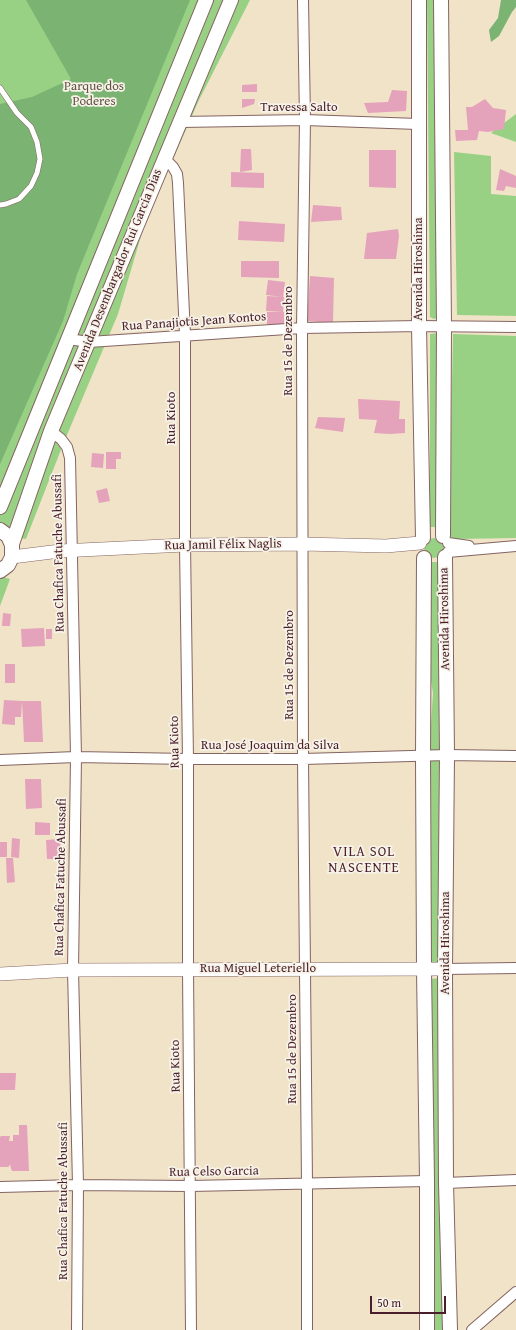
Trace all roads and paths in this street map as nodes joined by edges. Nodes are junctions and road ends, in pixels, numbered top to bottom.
1 (206, 0) edge
2 (231, 0) edge
3 (303, 0) edge
4 (419, 0) edge
5 (441, 0) edge
6 (0, 88) edge
7 (305, 120) junction
8 (180, 122) junction
9 (418, 124) junction
10 (164, 158) junction
11 (0, 205) edge
12 (419, 326) junction
13 (444, 326) junction
14 (516, 327) edge
15 (302, 328) junction
16 (185, 335) junction
17 (68, 338) junction
18 (89, 342) junction
19 (51, 431) junction
20 (0, 507) edge
21 (0, 530) edge
22 (302, 544) junction
23 (185, 545) junction
24 (516, 546) edge
25 (446, 547) junction
26 (422, 548) junction
27 (12, 549) junction
28 (66, 551) junction
29 (0, 571) edge
30 (447, 755) junction
31 (423, 756) junction
32 (516, 756) edge
33 (76, 757) junction
34 (188, 759) junction
35 (303, 759) junction
36 (0, 760) edge
37 (516, 968) edge
38 (188, 969) junction
39 (306, 969) junction
40 (424, 969) junction
41 (445, 969) junction
42 (73, 970) junction
43 (0, 974) edge
44 (516, 1180) edge
45 (427, 1181) junction
46 (307, 1183) junction
47 (446, 1183) junction
48 (78, 1185) junction
49 (190, 1186) junction
50 (0, 1187) edge
51 (516, 1292) edge
52 (77, 1330) edge
53 (191, 1330) edge
54 (307, 1330) edge
55 (427, 1330) edge
56 (450, 1330) edge
57 (472, 1330) edge

1 - 17 main road, Avenida Desembargador Rui Garcia Dias
2 - 8 main road, Avenida Desembargador Rui Garcia Dias
3 - 7 street, Rua 15 de Dezembro
4 - 9 main road, Avenida Hiroshima
5 - 13 main road, Avenida Hiroshima
6 - 11 lane
7 - 8 street, Travessa Salto
7 - 9 street, Travessa Salto
7 - 15 street, Rua 15 de Dezembro
8 - 10 main road, Avenida Desembargador Rui Garcia Dias
9 - 12 main road, Avenida Hiroshima
10 - 16 street, Rua Kioto
10 - 18 main road, Avenida Desembargador Rui Garcia Dias
12 - 13 street, Rua Panajiotis Jean Kontos
12 - 15 street, Rua Panajiotis Jean Kontos
12 - 26 main road, Avenida Hiroshima
13 - 14 street, Rua Panajiotis Jean Kontos
13 - 25 main road, Avenida Hiroshima
15 - 16 street, Rua Panajiotis Jean Kontos
15 - 22 street, Rua 15 de Dezembro
16 - 18 street, Rua Panajiotis Jean Kontos
16 - 23 street, Rua Kioto
17 - 18 street, Rua Panajiotis Jean Kontos
17 - 20 main road, Avenida Desembargador Rui Garcia Dias
18 - 19 main road, Avenida Desembargador Rui Garcia Dias
19 - 27 main road, Avenida Desembargador Rui Garcia Dias
19 - 28 street, Rua Chafica Fatuche Abussafi
21 - 27 main road
22 - 23 street, Rua Jamil Félix Naglis
22 - 26 street, Rua Jamil Félix Naglis
22 - 35 street, Rua 15 de Dezembro
23 - 28 street, Rua Jamil Félix Naglis
23 - 34 street, Rua Kioto
24 - 25 street
25 - 26 main road
25 - 26 main road
25 - 30 main road, Avenida Hiroshima
26 - 31 main road, Avenida Hiroshima
27 - 28 street, Rua Jamil Félix Naglis
27 - 29 main road
28 - 33 street, Rua Chafica Fatuche Abussafi
30 - 31 street, Rua José Joaquim da Silva
30 - 32 street, Rua José Joaquim da Silva
30 - 41 main road, Avenida Hiroshima
31 - 35 street, Rua José Joaquim da Silva
31 - 40 main road, Avenida Hiroshima
33 - 34 street, Rua José Joaquim da Silva
33 - 36 street, Rua José Joaquim da Silva
33 - 42 street, Rua Chafica Fatuche Abussafi
34 - 35 street, Rua José Joaquim da Silva
34 - 38 street, Rua Kioto
35 - 39 street, Rua 15 de Dezembro
37 - 41 street, Rua Miguel Leteriello
38 - 39 street, Rua Miguel Leteriello
38 - 42 street, Rua Miguel Leteriello
38 - 49 street, Rua Kioto
39 - 40 street, Rua Miguel Leteriello
39 - 46 street, Rua 15 de Dezembro
40 - 41 street, Rua Miguel Leteriello
40 - 45 main road, Avenida Hiroshima
41 - 47 main road, Avenida Hiroshima
42 - 43 street, Rua Miguel Leteriello
42 - 48 street, Rua Chafica Fatuche Abussafi
44 - 47 street
45 - 46 street, Rua Celso Garcia
45 - 55 main road, Avenida Hiroshima
46 - 49 street, Rua Celso Garcia
46 - 54 street, Rua 15 de Dezembro
47 - 56 main road, Avenida Hiroshima
48 - 49 street, Rua Celso Garcia
48 - 50 street, Rua Celso Garcia
48 - 52 street, Rua Chafica Fatuche Abussafi
49 - 53 street, Rua Kioto
51 - 57 street

